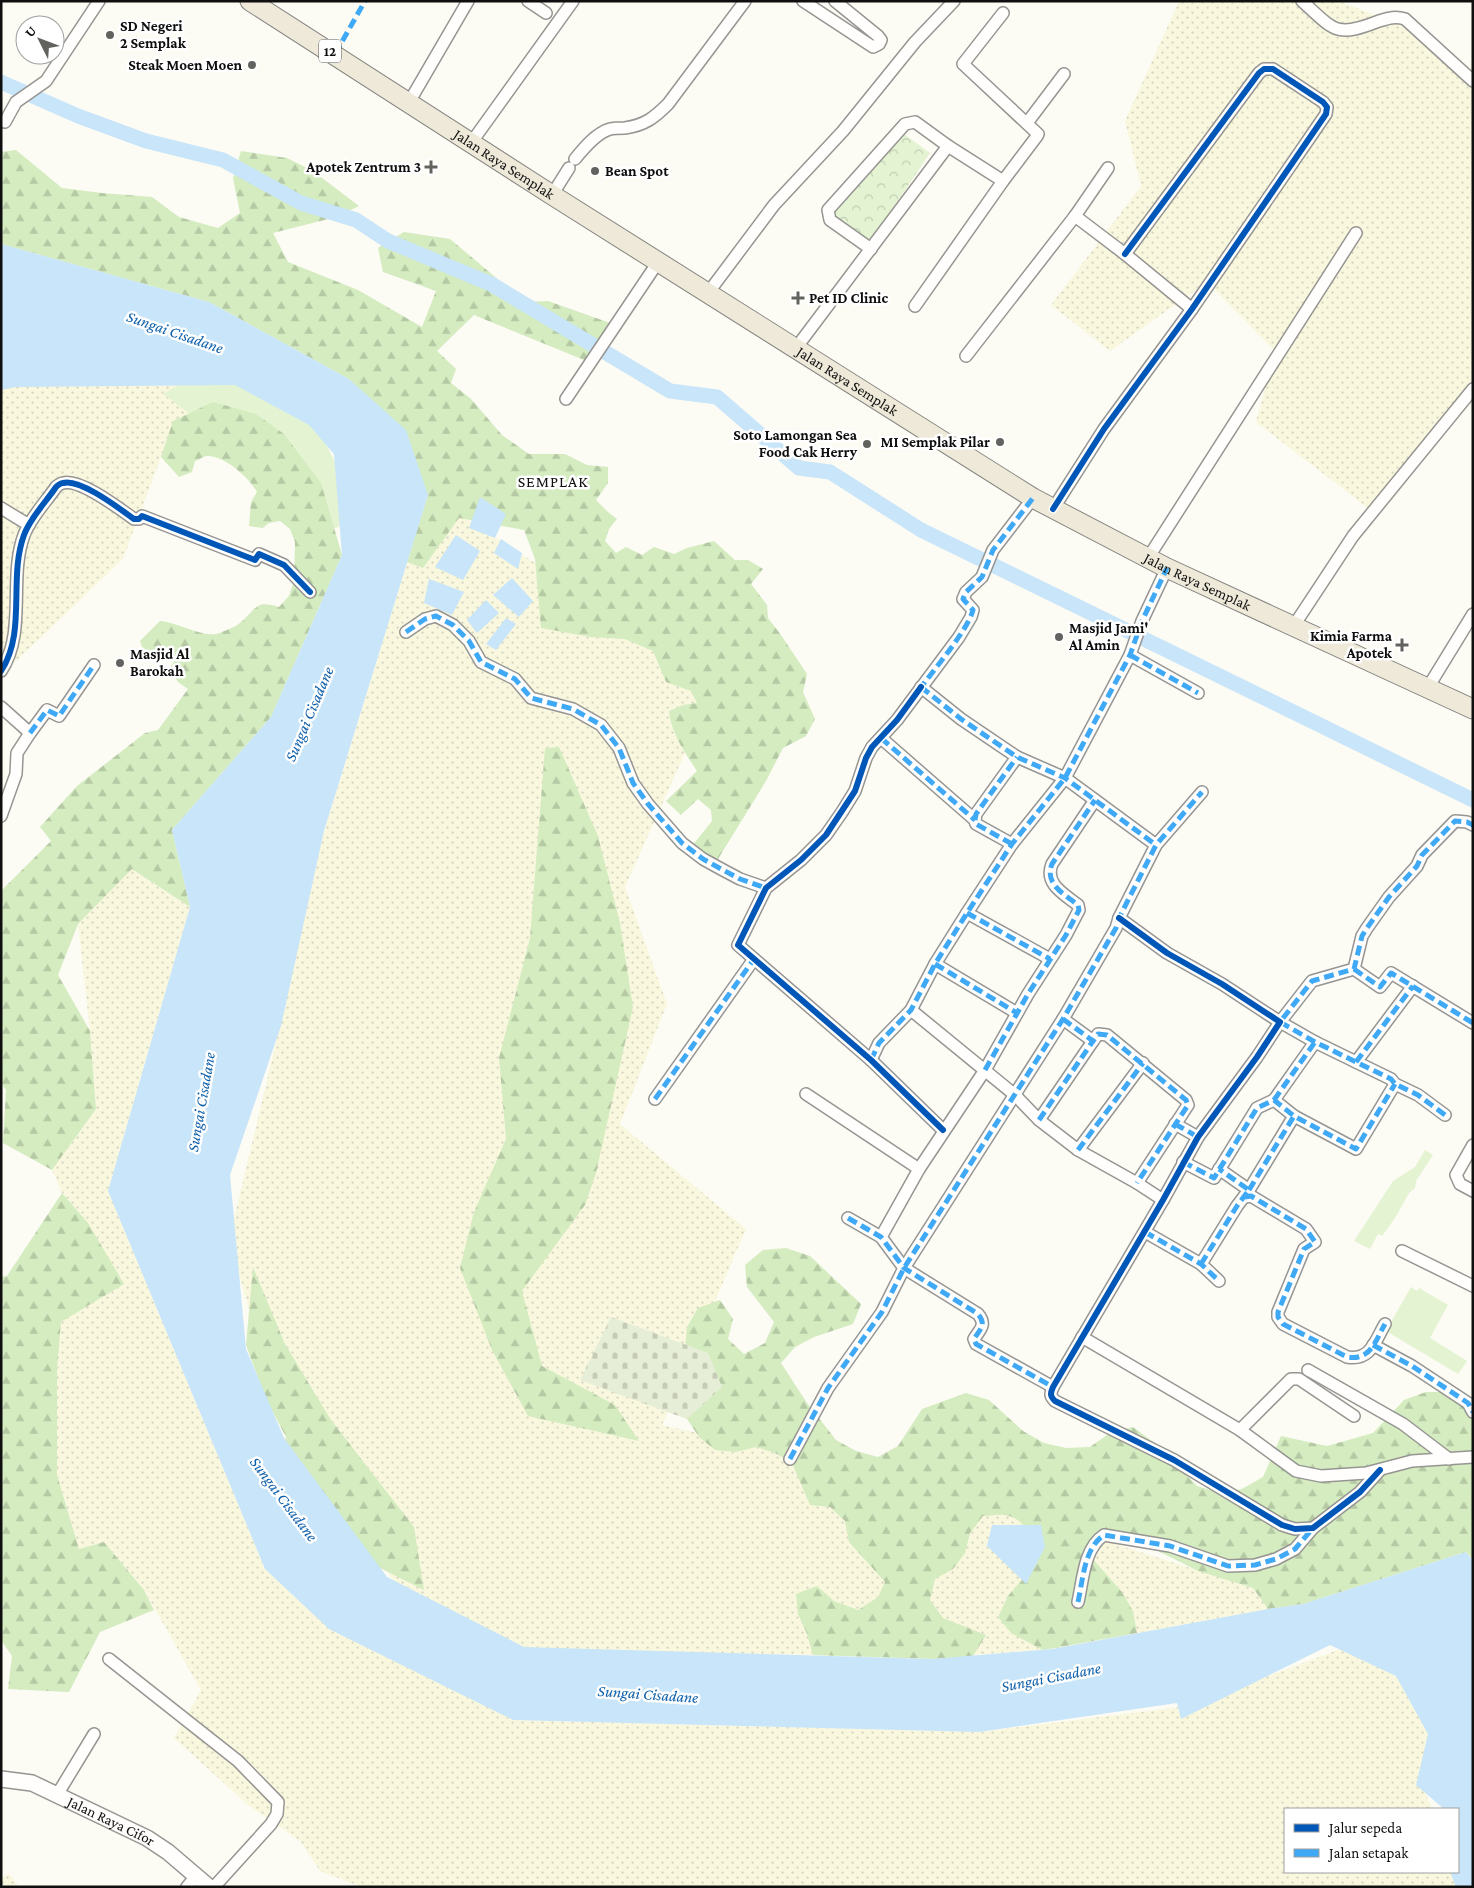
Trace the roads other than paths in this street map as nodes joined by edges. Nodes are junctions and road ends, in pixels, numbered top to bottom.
1 (99, 1) edge
2 (250, 1) edge
3 (468, 1) edge
4 (528, 1) edge
5 (573, 1) edge
6 (745, 1) edge
7 (803, 1) edge
8 (834, 1) edge
9 (954, 1) edge
10 (1302, 1) edge
11 (546, 13) dead end
12 (1003, 13) dead end
13 (954, 56) dead end
14 (963, 64) junction
15 (1064, 74) dead end
16 (1473, 81) edge
17 (408, 104) junction
18 (5, 122) dead end
19 (1027, 122) junction
20 (471, 143) junction
21 (948, 146) junction
22 (1108, 168) dead end
23 (1003, 181) junction
24 (552, 195) junction
25 (1075, 216) junction
26 (1356, 233) dead end
27 (871, 249) junction
28 (1125, 254) junction
29 (658, 262) junction
30 (708, 292) junction
31 (915, 306) dead end
32 (1192, 309) junction
33 (796, 348) junction
34 (966, 356) dead end
35 (1473, 389) edge
36 (566, 400) dead end
37 (1033, 498) junction
38 (1, 508) edge
39 (1054, 509) junction
40 (29, 525) junction
41 (1148, 558) junction
42 (1167, 568) junction
43 (310, 592) dead end
44 (1473, 614) edge
45 (1293, 627) junction
46 (406, 632) dead end
47 (1131, 654) junction
48 (94, 665) dead end
49 (1, 672) edge
50 (921, 687) junction
51 (1427, 688) junction
52 (1198, 693) dead end
53 (1, 707) edge
54 (1473, 709) edge
55 (30, 732) junction
56 (881, 738) junction
57 (1017, 756) junction
58 (1065, 778) junction
59 (1202, 792) dead end
60 (1095, 800) junction
61 (1, 816) edge
62 (975, 820) junction
63 (1473, 824) edge
64 (1012, 844) junction
65 (1156, 845) junction
66 (766, 888) junction
67 (967, 913) junction
68 (1119, 918) junction
69 (754, 959) junction
70 (1050, 959) junction
71 (935, 964) junction
72 (1354, 969) junction
73 (1413, 986) junction
74 (910, 1010) junction
75 (1017, 1013) junction
76 (1063, 1019) junction
77 (1280, 1022) junction
78 (1473, 1023) edge
79 (1093, 1041) junction
80 (1315, 1042) junction
81 (871, 1060) junction
82 (1356, 1062) junction
83 (1143, 1064) junction
84 (985, 1070) junction
85 (1395, 1084) junction
86 (806, 1094) dead end
87 (1015, 1095) junction
88 (655, 1099) dead end
89 (1274, 1100) junction
90 (1445, 1115) dead end
91 (1294, 1116) junction
92 (1040, 1120) junction
93 (1175, 1124) junction
94 (944, 1130) junction
95 (1198, 1137) junction
96 (1473, 1145) edge
97 (1078, 1150) junction
98 (1183, 1162) junction
99 (919, 1169) junction
100 (1219, 1169) junction
101 (1137, 1183) junction
102 (1473, 1191) edge
103 (1247, 1194) junction
104 (1164, 1200) junction
105 (848, 1218) dead end
106 (1145, 1232) junction
107 (880, 1237) junction
108 (1402, 1251) dead end
109 (1201, 1264) junction
110 (904, 1268) junction
111 (1219, 1281) dead end
112 (1473, 1286) edge
113 (1385, 1324) dead end
114 (1082, 1337) junction
115 (1373, 1346) junction
116 (1308, 1370) dead end
117 (1053, 1387) junction
118 (1473, 1412) edge
119 (1354, 1416) dead end
120 (1240, 1430) junction
121 (1473, 1457) edge
122 (1449, 1459) junction
123 (790, 1460) dead end
124 (1380, 1470) junction
125 (1313, 1528) junction
126 (1078, 1602) dead end
127 (109, 1659) dead end
128 (94, 1734) dead end
129 (1, 1779) edge
130 (57, 1795) junction
131 (191, 1881) edge
132 (209, 1887) edge
133 (214, 1887) edge

1 - 18 street
2 - 17 main road, Jalan Raya Semplak / 12
3 - 17 street
4 - 11 street
5 - 20 street
6 - 24 street
7 - 8 street
9 - 30 street
10 - 16 street
12 - 14 street
13 - 14 street
14 - 19 street
15 - 19 street
17 - 20 main road, Jalan Raya Semplak / 12
19 - 23 street
20 - 24 main road, Jalan Raya Semplak / 12
21 - 23 street
21 - 27 street
21 - 27 street
22 - 25 street
23 - 31 street
24 - 29 main road, Jalan Raya Semplak / 12
25 - 28 street
25 - 34 street
26 - 41 street
27 - 33 street
28 - 32 street
28 - 32 street
29 - 30 main road, Jalan Raya Semplak / 12
29 - 36 street
30 - 33 main road, Jalan Raya Semplak / 12
32 - 39 street
33 - 37 main road, Jalan Raya Semplak / 12
35 - 45 street
37 - 39 main road, Jalan Raya Semplak / 12
37 - 50 street
38 - 40 street
39 - 41 main road, Jalan Raya Semplak / 12
40 - 43 street
40 - 49 street
41 - 42 main road, Jalan Raya Semplak / 12
42 - 45 main road, Jalan Raya Semplak / 12
42 - 47 street
44 - 51 street
45 - 51 main road, Jalan Raya Semplak / 12
46 - 66 street
47 - 52 street
47 - 58 street
48 - 55 street
50 - 56 street
50 - 57 street
51 - 54 main road, Jalan Raya Semplak / 12
53 - 55 street
55 - 61 street
56 - 62 street
56 - 66 street
57 - 58 street
57 - 62 street
58 - 60 street
58 - 64 street
59 - 65 street
60 - 65 street
60 - 70 street
62 - 64 street
63 - 72 street
64 - 67 street
65 - 68 street
66 - 69 street
67 - 70 street
67 - 71 street
68 - 76 street
68 - 77 street
69 - 81 street
69 - 88 street
70 - 75 street
71 - 74 street
71 - 75 street
72 - 73 street
72 - 77 street
73 - 78 street
73 - 82 street
74 - 81 street
74 - 84 street
75 - 84 street
76 - 79 street
76 - 87 street
77 - 80 street
77 - 95 street
79 - 83 street
79 - 92 street
80 - 82 street
80 - 89 street
81 - 94 street
82 - 85 street
83 - 93 street
83 - 97 street
84 - 87 street
84 - 94 street
85 - 90 street
85 - 91 street
86 - 99 street
87 - 92 street
87 - 110 street
89 - 91 street
89 - 100 street
91 - 103 street
92 - 97 street
93 - 95 street
93 - 101 street
94 - 99 street
95 - 98 street
96 - 102 street
97 - 101 street
98 - 100 street
98 - 104 street
99 - 107 street
100 - 103 street
101 - 104 street
103 - 109 street
103 - 115 street
104 - 106 street
105 - 107 street
106 - 109 street
106 - 114 street
107 - 110 street
108 - 112 street
109 - 111 street
110 - 117 street
110 - 123 street
113 - 115 street
114 - 117 street
114 - 120 street
115 - 118 street
116 - 122 street
117 - 125 street
119 - 120 street
120 - 124 street
121 - 122 street
122 - 124 street
124 - 125 street
125 - 126 street
127 - 133 street
128 - 130 street
129 - 130 street, Jalan Raya Cifor
130 - 131 street, Jalan Raya Cifor
131 - 132 street, Jalan Raya Cifor

